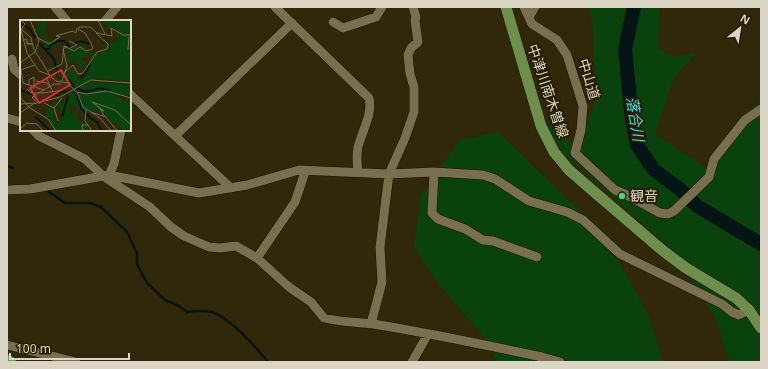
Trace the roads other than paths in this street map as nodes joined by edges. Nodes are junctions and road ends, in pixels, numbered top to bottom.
1 (55, 7) edge
2 (117, 7) edge
3 (275, 7) edge
4 (382, 7) edge
5 (412, 7) edge
6 (506, 7) edge
7 (524, 7) edge
8 (535, 7) edge
9 (528, 18) junction
10 (66, 20) edge
11 (106, 20) edge
12 (332, 22) dead end
13 (292, 23) junction
14 (12, 59) dead end
15 (20, 74) edge
16 (131, 95) edge
17 (761, 109) edge
18 (7, 118) edge
19 (20, 122) edge
20 (34, 131) edge
21 (121, 131) edge
22 (175, 136) junction
23 (305, 172) junction
24 (358, 172) junction
25 (434, 172) junction
26 (389, 174) junction
27 (106, 176) junction
28 (231, 188) junction
29 (7, 190) edge
30 (537, 257) dead end
31 (257, 258) junction
32 (749, 310) junction
33 (371, 324) junction
34 (761, 328) edge
35 (428, 334) junction
36 (7, 345) edge
37 (7, 361) edge
38 (10, 362) edge
39 (76, 362) edge
40 (412, 362) edge
41 (560, 362) edge

1 - 10 street
2 - 11 street
3 - 13 street
4 - 12 street
5 - 26 street
6 - 32 main road, 中津川南木曽線
7 - 9 street, 中山道
8 - 9 street
9 - 17 street, 中山道
13 - 22 street
13 - 24 street
14 - 15 street
16 - 22 street
18 - 19 street
20 - 27 street
21 - 27 street
22 - 28 street
23 - 24 street
23 - 28 street
23 - 31 street
24 - 26 street
25 - 26 street
25 - 30 street
25 - 32 street
26 - 33 street
27 - 28 street
27 - 29 street
27 - 31 street
31 - 33 street
32 - 34 main road, 中津川南木曽線
33 - 35 street
35 - 40 street
35 - 41 street
36 - 39 street
37 - 38 highway

